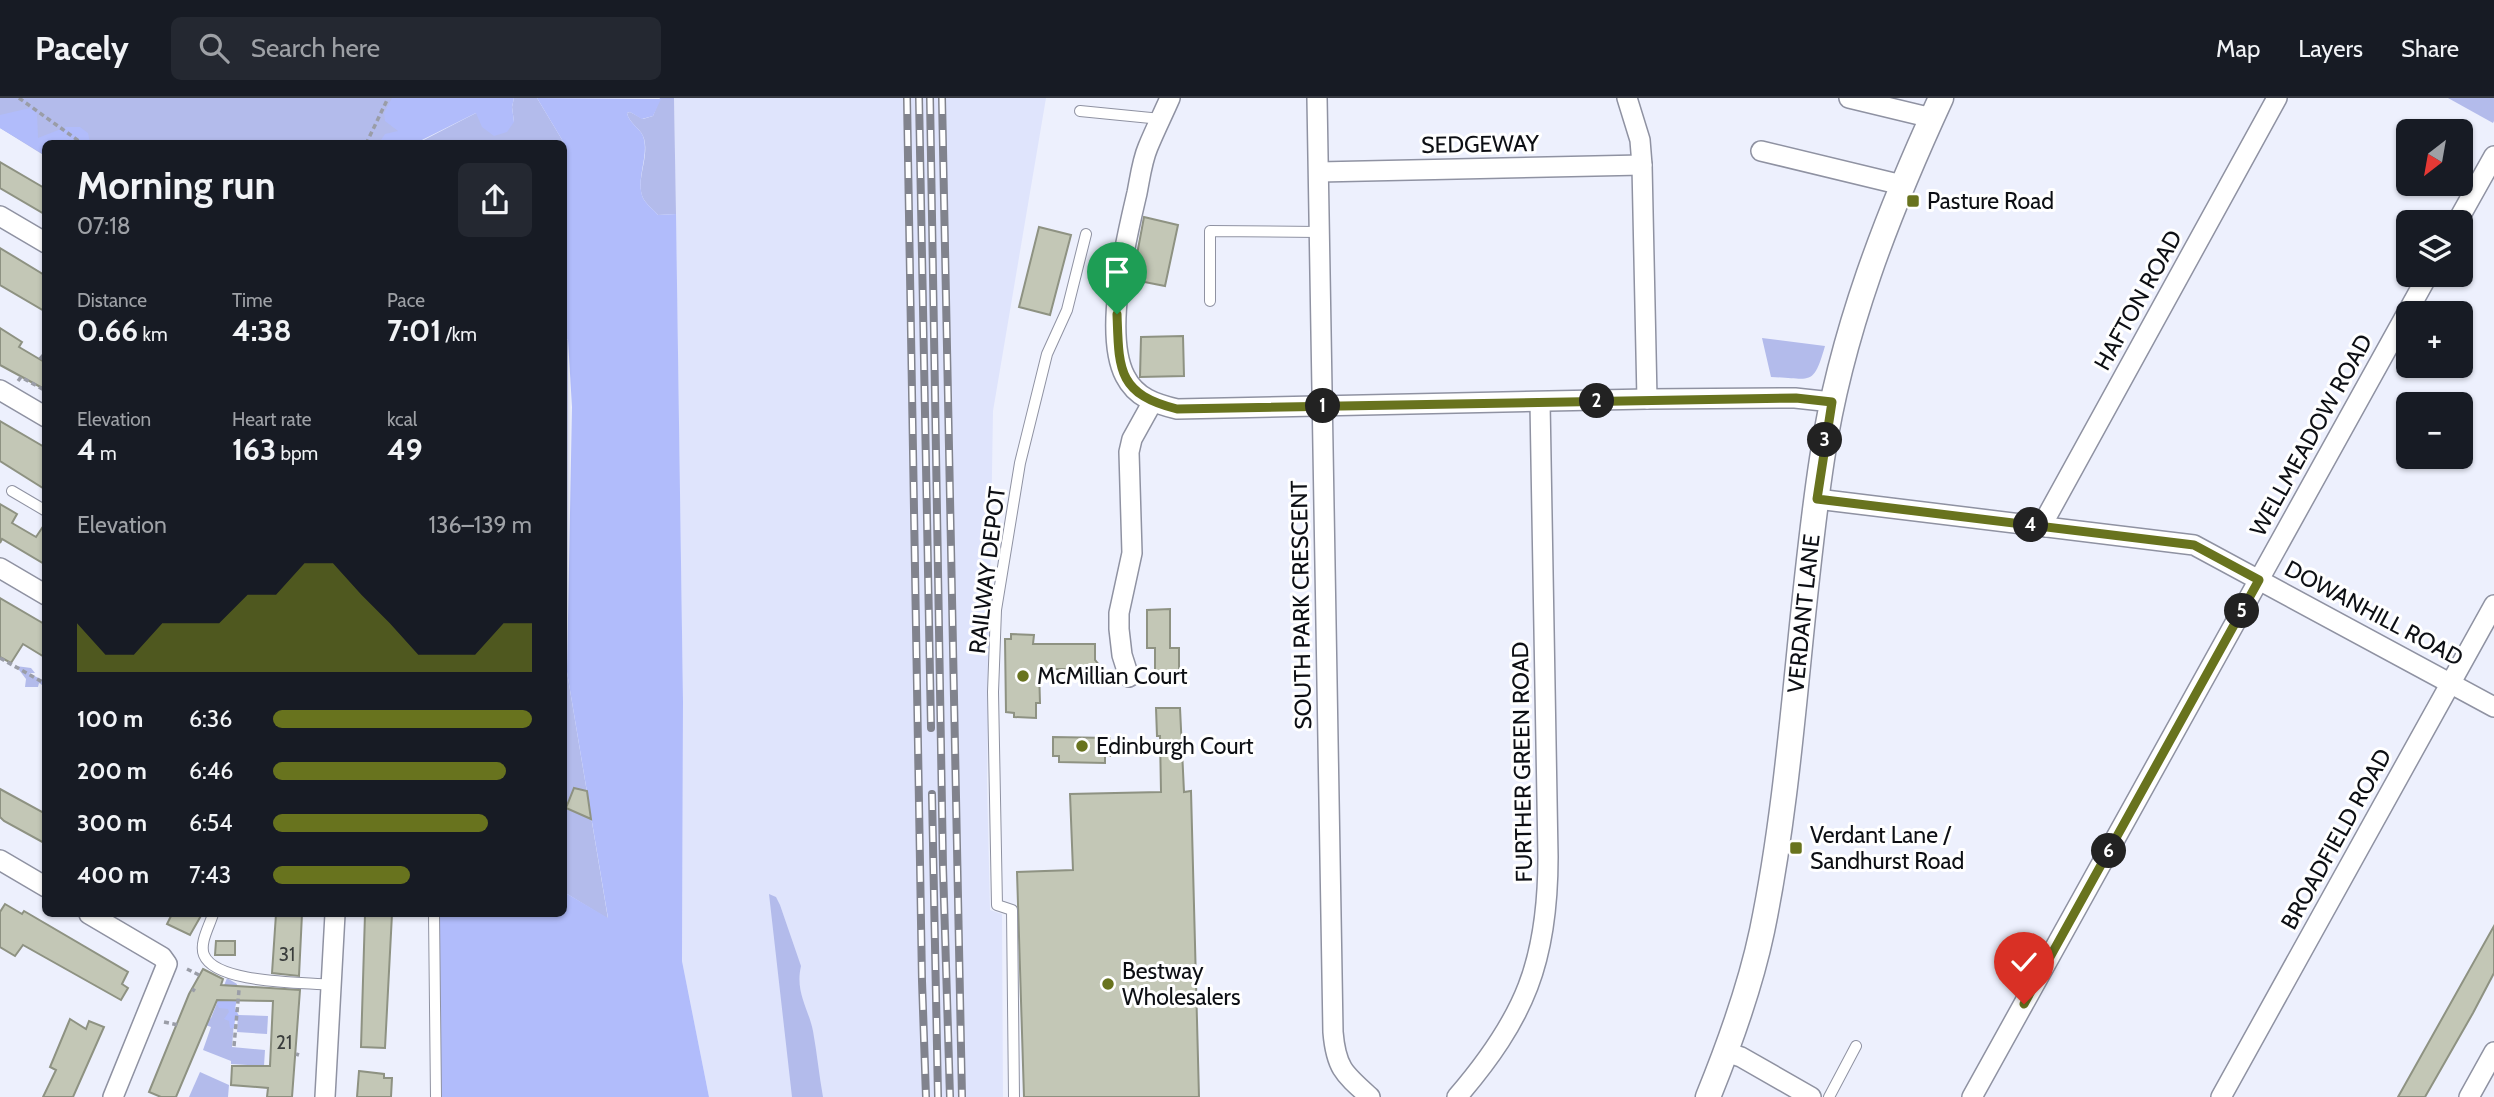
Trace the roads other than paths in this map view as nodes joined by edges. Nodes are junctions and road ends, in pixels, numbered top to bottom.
1 (1170, 98) edge
2 (1317, 98) edge
3 (1627, 98) edge
4 (1849, 98) edge
5 (2277, 98) edge
6 (1937, 108) edge
7 (1080, 111) dead end
8 (1161, 119) junction
9 (1761, 150) dead end
10 (2494, 156) edge
11 (1642, 165) junction
12 (1319, 172) junction
13 (1902, 185) junction
14 (2464, 210) edge
15 (0, 216) edge
16 (1320, 232) junction
17 (1086, 234) dead end
18 (42, 241) edge
19 (2421, 287) edge
20 (1210, 301) dead end
21 (9, 387) edge
22 (1647, 399) junction
23 (1540, 402) junction
24 (1832, 402) junction
25 (1152, 403) junction
26 (1321, 406) junction
27 (42, 414) edge
28 (12, 491) dead end
29 (1817, 499) junction
30 (42, 509) edge
31 (2046, 527) junction
32 (0, 568) edge
33 (2259, 580) junction
34 (42, 591) edge
35 (2494, 605) edge
36 (1129, 677) dead end
37 (2451, 683) junction
38 (2494, 707) edge
39 (0, 860) edge
40 (42, 885) edge
41 (94, 917) edge
42 (213, 917) edge
43 (334, 917) edge
44 (434, 917) edge
45 (331, 985) junction
46 (1856, 1046) dead end
47 (1726, 1052) junction
48 (2494, 1052) edge
49 (113, 1097) edge
50 (325, 1097) edge
51 (436, 1097) edge
52 (1014, 1097) edge
53 (1370, 1097) edge
54 (1457, 1097) edge
55 (1708, 1097) edge
56 (1811, 1097) edge
57 (1829, 1097) edge
58 (1972, 1097) edge
59 (2221, 1097) edge
60 (2469, 1097) edge

1 - 8 street
2 - 12 street, SOUTH PARK CRESCENT
3 - 11 street
4 - 6 street
5 - 31 street, HAFTON ROAD
6 - 13 street, VERDANT LANE
7 - 8 lane
8 - 25 street
9 - 13 street
10 - 14 street
11 - 12 street, SEDGEWAY
11 - 22 street
12 - 16 street, SOUTH PARK CRESCENT
13 - 24 street, VERDANT LANE
15 - 18 street
16 - 20 lane
16 - 26 street, SOUTH PARK CRESCENT
17 - 52 lane, RAILWAY DEPOT
19 - 33 street, WELLMEADOW ROAD
21 - 27 street
22 - 23 street
22 - 24 street
23 - 26 street
23 - 54 street, FURTHER GREEN ROAD
24 - 29 street, VERDANT LANE
25 - 26 street
25 - 36 street
26 - 53 street, SOUTH PARK CRESCENT
28 - 30 lane
29 - 31 street, DOWANHILL ROAD
29 - 47 street, VERDANT LANE
31 - 33 street, DOWANHILL ROAD
32 - 34 street
33 - 37 street, DOWANHILL ROAD
33 - 58 street, WELLMEADOW ROAD
35 - 37 street, BROADFIELD ROAD
37 - 38 street, DOWANHILL ROAD
37 - 59 street, BROADFIELD ROAD
39 - 40 street
41 - 49 street
42 - 45 lane
43 - 45 street
44 - 51 lane
45 - 50 street
46 - 57 lane
47 - 55 street, VERDANT LANE
47 - 56 street
48 - 60 street

